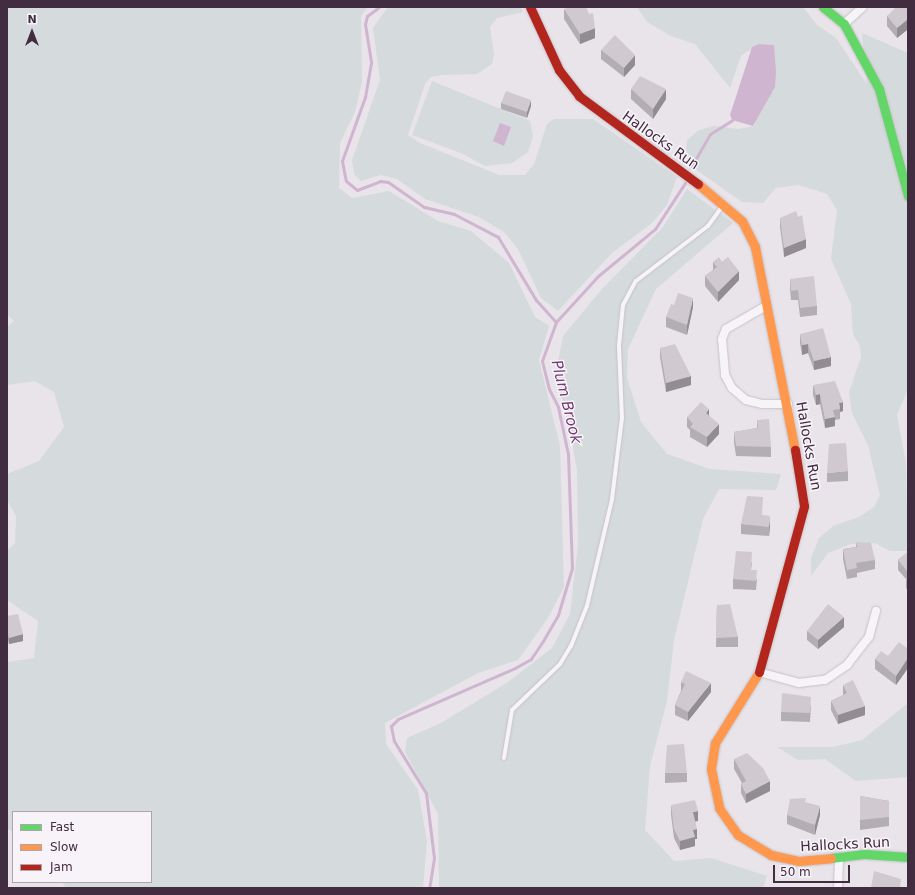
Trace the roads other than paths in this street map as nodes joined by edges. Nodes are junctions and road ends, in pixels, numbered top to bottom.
1 (530, 7) edge
2 (823, 7) edge
3 (863, 7) edge
4 (844, 24) junction
5 (908, 196) edge
6 (725, 203) junction
7 (766, 306) junction
8 (788, 404) junction
9 (876, 611) dead end
10 (759, 672) junction
11 (504, 758) dead end
12 (908, 857) edge
13 (839, 858) junction
14 (838, 888) edge

1 - 6 street, Hallocks Run
2 - 4 street
3 - 4 street
4 - 5 street
6 - 7 street, Hallocks Run
6 - 11 lane
7 - 8 street, Hallocks Run
7 - 8 street
8 - 10 street, Hallocks Run
9 - 10 street
10 - 13 street, Hallocks Run
12 - 13 street, Hallocks Run
13 - 14 street

